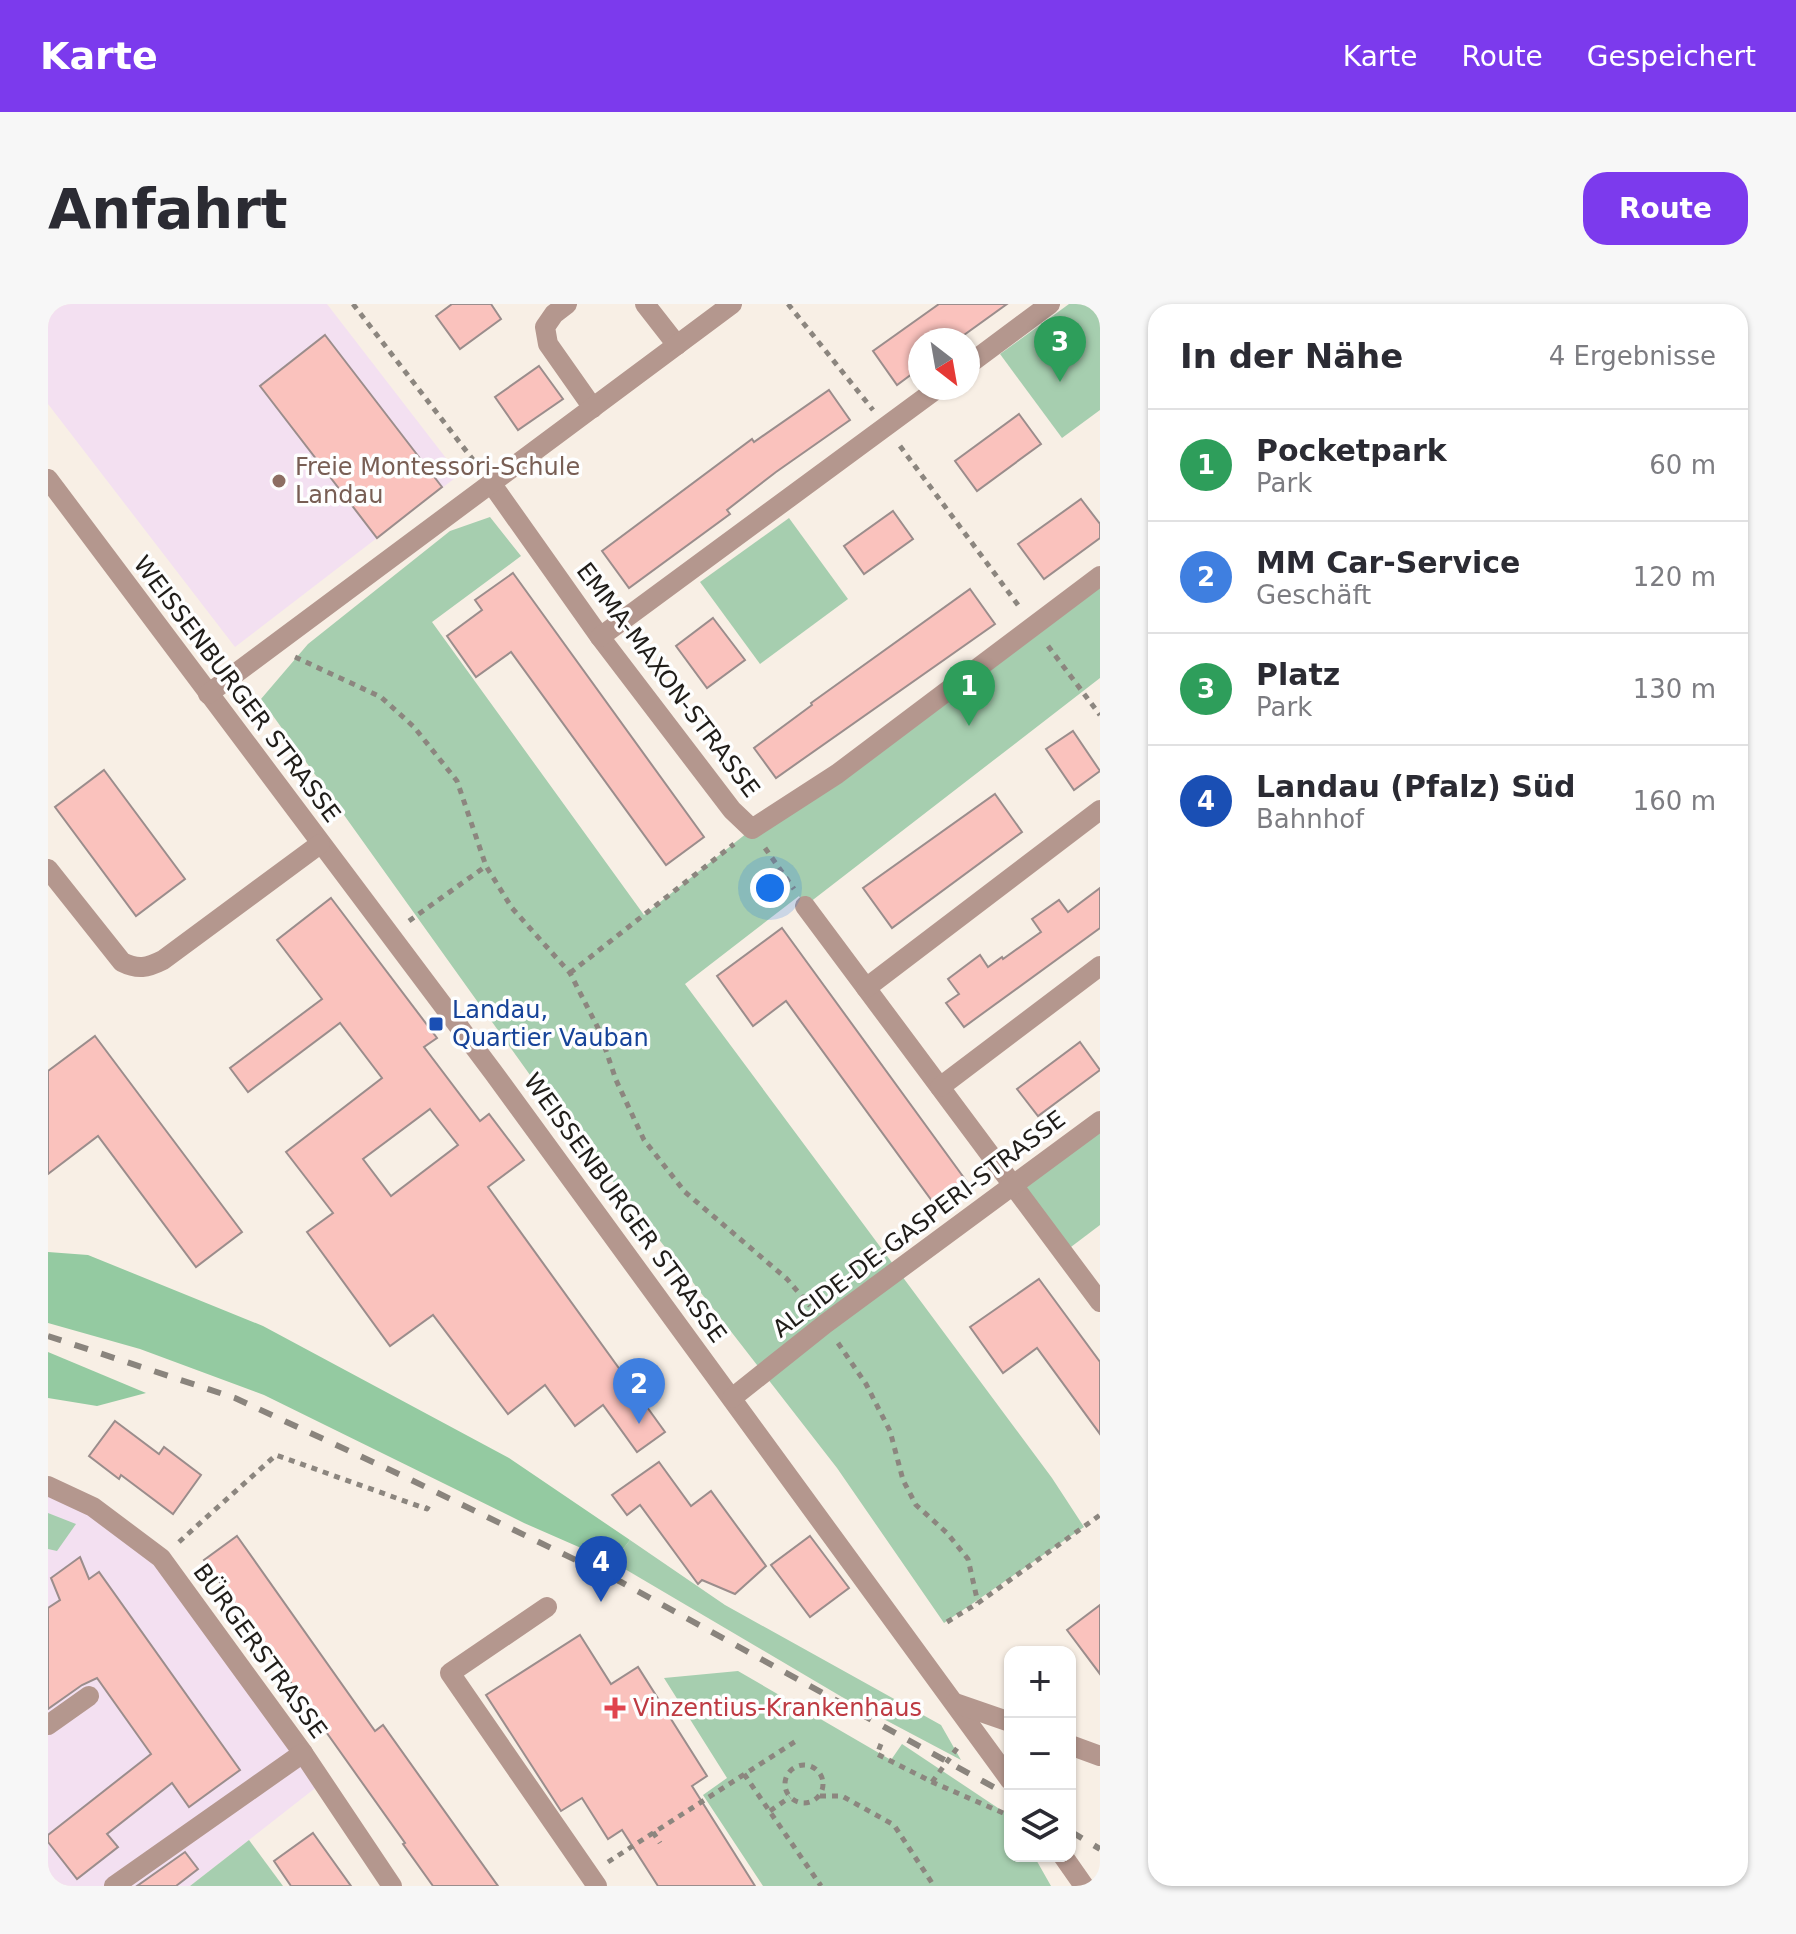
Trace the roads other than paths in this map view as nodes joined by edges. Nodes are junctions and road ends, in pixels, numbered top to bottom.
1 (567, 304) edge
2 (645, 304) edge
3 (732, 304) edge
4 (1050, 304) edge
5 (677, 345) junction
6 (980, 356) edge
7 (922, 400) edge
8 (593, 408) junction
9 (48, 479) edge
10 (491, 483) junction
11 (1100, 576) edge
12 (600, 637) junction
13 (208, 694) junction
14 (1100, 810) edge
15 (320, 844) junction
16 (48, 869) edge
17 (805, 906) road end
18 (1100, 966) edge
19 (866, 988) junction
20 (940, 1087) junction
21 (1100, 1121) edge
22 (1014, 1186) junction
23 (1100, 1302) edge
24 (732, 1398) junction
25 (48, 1486) edge
26 (547, 1607) dead end
27 (89, 1696) dead end
28 (955, 1703) junction
29 (1004, 1720) edge
30 (48, 1725) edge
31 (1076, 1746) edge
32 (1097, 1749) edge
33 (303, 1753) junction
34 (1004, 1772) edge
35 (1067, 1862) edge
36 (114, 1886) edge
37 (392, 1886) edge
38 (597, 1886) edge
39 (1084, 1886) edge

1 - 8 street
2 - 5 street
3 - 5 street
4 - 6 street
5 - 8 street
7 - 12 street
8 - 10 street
9 - 13 street, WEISSENBURGER STRASSE
10 - 12 street, EMMA-MAXON-STRASSE
10 - 13 street
11 - 12 street, EMMA-MAXON-STRASSE
13 - 15 street, WEISSENBURGER STRASSE
14 - 19 street
15 - 16 street
15 - 24 street, WEISSENBURGER STRASSE
17 - 19 street
18 - 20 street
19 - 20 street
20 - 22 street
21 - 22 street, ALCIDE-DE-GASPERI-STRASSE
22 - 23 street
22 - 24 street, ALCIDE-DE-GASPERI-STRASSE
24 - 28 street, WEISSENBURGER STRASSE
25 - 33 street, BÜRGERSTRASSE
26 - 38 street
27 - 30 street
28 - 29 street
28 - 34 street, WEISSENBURGER STRASSE
31 - 32 street
33 - 36 street
33 - 37 street, BÜRGERSTRASSE
35 - 39 street

